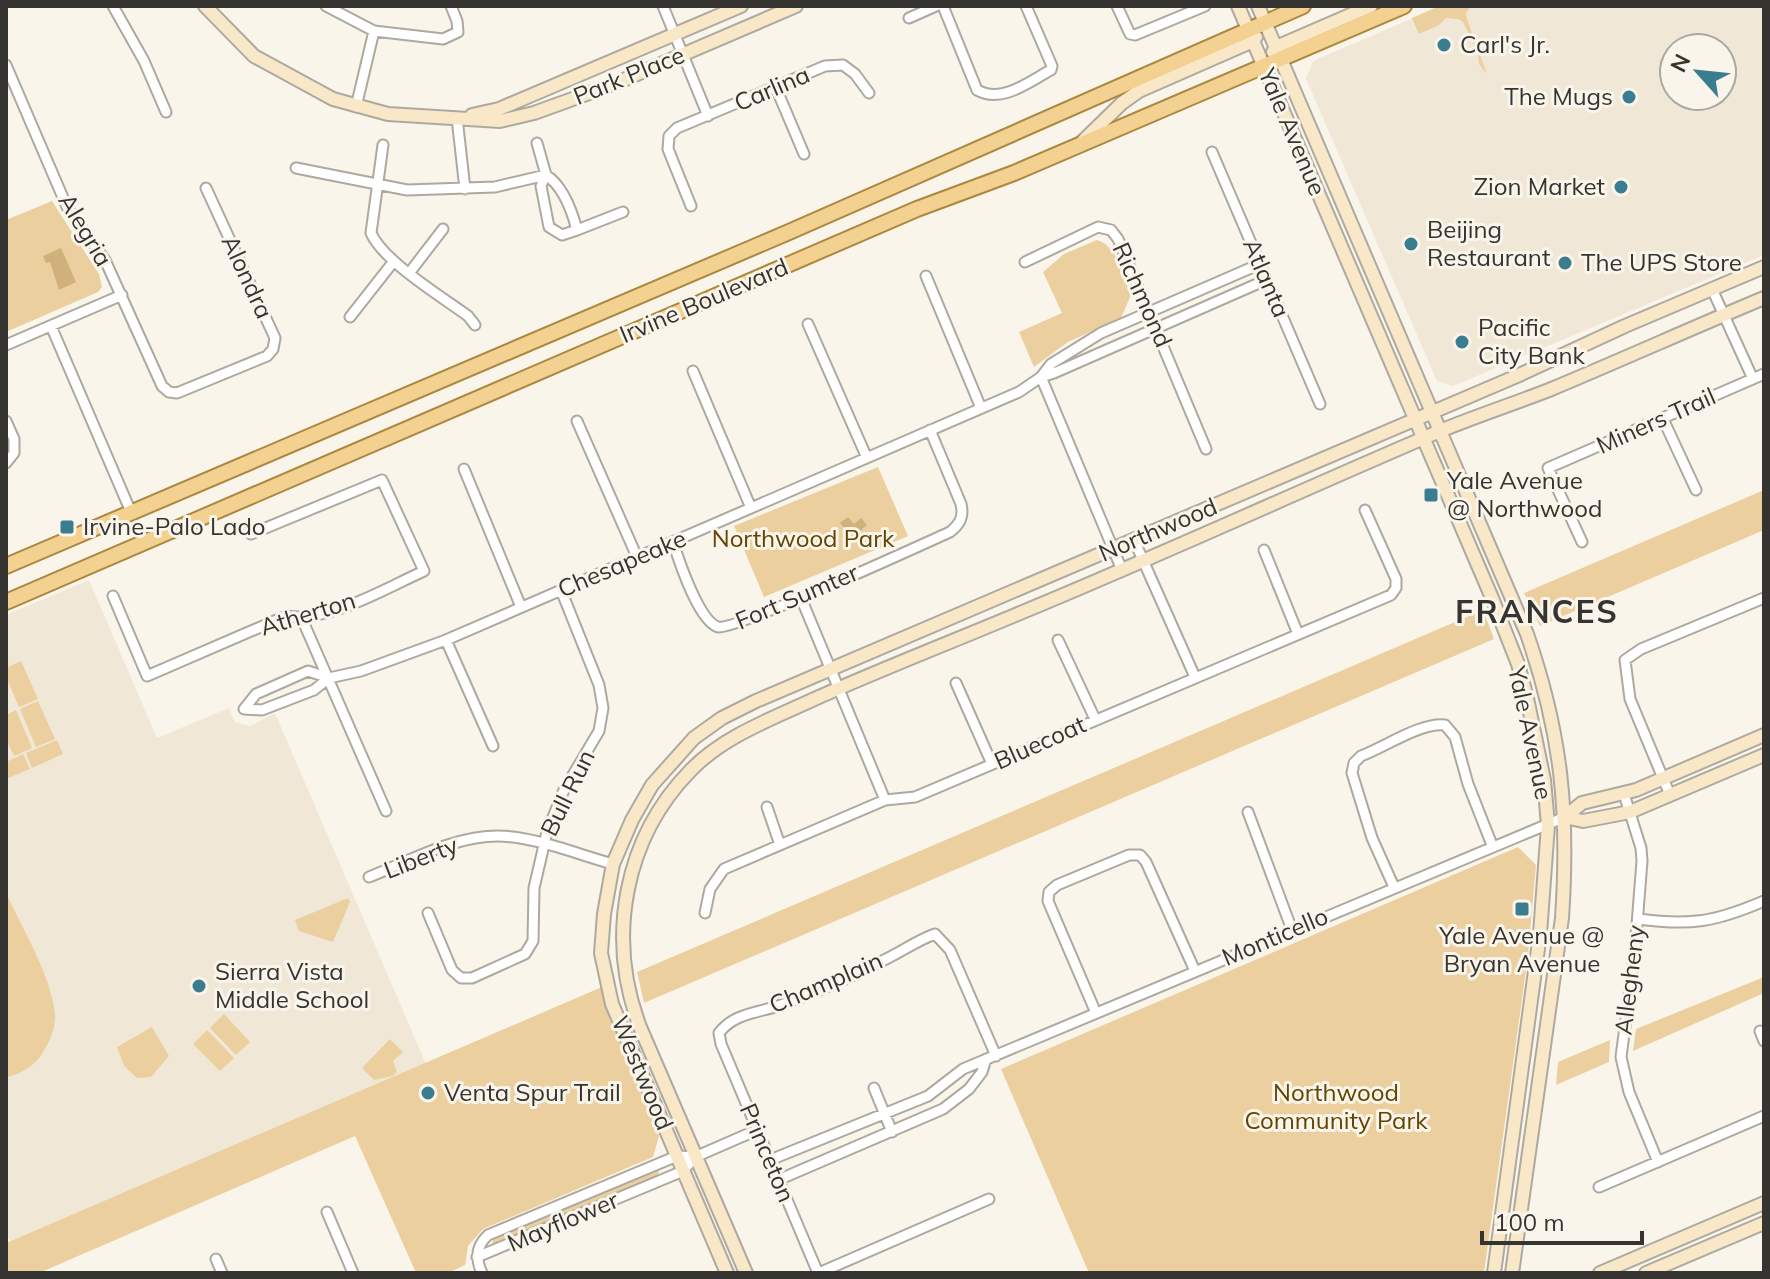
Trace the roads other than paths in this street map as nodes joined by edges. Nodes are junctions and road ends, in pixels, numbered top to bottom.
1 (113, 6) edge
2 (205, 6) edge
3 (326, 6) edge
4 (451, 6) edge
5 (663, 6) edge
6 (741, 6) edge
7 (796, 6) edge
8 (936, 6) edge
9 (943, 6) edge
10 (1028, 6) edge
11 (1117, 6) edge
12 (1205, 6) edge
13 (1238, 6) edge
14 (1258, 6) edge
15 (1303, 6) edge
16 (1371, 6) edge
17 (1404, 6) edge
18 (909, 18) dead end
19 (1265, 22) junction
20 (374, 31) junction
21 (675, 34) junction
22 (1251, 36) junction
23 (1278, 53) junction
24 (684, 54) junction
25 (6, 65) edge
26 (1264, 66) junction
27 (776, 88) junction
28 (869, 93) dead end
29 (356, 107) junction
30 (166, 112) dead end
31 (708, 116) junction
32 (457, 118) junction
33 (537, 143) dead end
34 (383, 145) dead end
35 (1077, 147) junction
36 (1212, 152) dead end
37 (804, 154) dead end
38 (296, 168) dead end
39 (546, 175) junction
40 (377, 185) junction
41 (206, 188) dead end
42 (465, 189) junction
43 (691, 206) dead end
44 (623, 212) dead end
45 (443, 229) dead end
46 (577, 230) junction
47 (394, 261) junction
48 (1025, 262) dead end
49 (1260, 264) junction
50 (1764, 267) edge
51 (410, 272) junction
52 (926, 276) dead end
53 (1266, 280) junction
54 (1712, 289) junction
55 (122, 295) junction
56 (1764, 298) edge
57 (1150, 312) junction
58 (1723, 315) junction
59 (350, 317) dead end
60 (808, 324) dead end
61 (475, 325) dead end
62 (51, 326) junction
63 (1158, 328) junction
64 (6, 345) edge
65 (693, 371) dead end
66 (1764, 374) edge
67 (1041, 377) junction
68 (1753, 379) junction
69 (169, 392) joint
70 (1320, 404) dead end
71 (981, 408) junction
72 (1432, 413) junction
73 (1663, 419) junction
74 (1414, 420) junction
75 (6, 421) edge
76 (577, 421) dead end
77 (930, 430) junction
78 (1440, 432) junction
79 (1422, 439) junction
80 (1206, 449) dead end
81 (867, 458) junction
82 (6, 463) edge
83 (464, 469) dead end
84 (1696, 490) dead end
85 (751, 508) junction
86 (1365, 510) dead end
87 (131, 512) junction
88 (251, 534) dead end
89 (1134, 540) junction
90 (673, 542) junction
91 (1582, 542) dead end
92 (1114, 548) junction
93 (1264, 550) dead end
94 (637, 557) junction
95 (1144, 560) junction
96 (6, 566) edge
97 (1122, 570) junction
98 (561, 590) junction
99 (113, 596) dead end
100 (801, 598) junction
101 (1764, 598) edge
102 (6, 602) edge
103 (521, 607) junction
104 (302, 619) junction
105 (1298, 634) junction
106 (446, 640) junction
107 (1058, 640) dead end
108 (831, 669) junction
109 (1195, 677) junction
110 (329, 678) junction
111 (956, 683) dead end
112 (839, 688) junction
113 (1095, 719) junction
114 (1764, 735) edge
115 (493, 746) dead end
116 (1764, 755) edge
117 (992, 764) junction
118 (1663, 779) junction
119 (1624, 794) junction
120 (1670, 795) junction
121 (885, 800) junction
122 (767, 807) dead end
123 (386, 811) dead end
124 (1248, 812) dead end
125 (1630, 812) junction
126 (1565, 817) junction
127 (1548, 825) junction
128 (543, 845) junction
129 (780, 845) junction
130 (1492, 845) junction
131 (613, 864) junction
132 (632, 868) joint
133 (369, 877) dead end
134 (1394, 887) junction
135 (1764, 901) edge
136 (428, 913) dead end
137 (705, 913) dead end
138 (1638, 919) junction
139 (1292, 930) junction
140 (1195, 971) junction
141 (1096, 1013) junction
142 (1760, 1031) dead end
143 (719, 1033) joint
144 (1764, 1041) edge
145 (991, 1058) junction
146 (874, 1088) dead end
147 (885, 1114) junction
148 (1764, 1116) edge
149 (757, 1130) junction
150 (892, 1132) junction
151 (677, 1156) junction
152 (695, 1157) junction
153 (770, 1160) junction
154 (1658, 1162) junction
155 (683, 1171) junction
156 (778, 1180) junction
157 (1599, 1187) dead end
158 (989, 1199) dead end
159 (1764, 1203) edge
160 (327, 1212) dead end
161 (1764, 1223) edge
162 (477, 1257) junction
163 (216, 1259) dead end
164 (222, 1273) edge
165 (353, 1273) edge
166 (482, 1273) edge
167 (727, 1273) edge
168 (746, 1273) edge
169 (819, 1273) edge
170 (1494, 1273) edge
171 (1512, 1273) edge
172 (1600, 1273) edge
173 (1646, 1273) edge

1 - 30 street
2 - 29 street, Park Place
3 - 20 street
4 - 20 street
5 - 21 street
6 - 21 street, Park Place
7 - 24 street, Park Place
8 - 18 street
9 - 10 street
11 - 12 street
13 - 22 street, Yale Avenue
14 - 19 street, Yale Avenue
15 - 19 main road, Irvine Boulevard
16 - 23 street
17 - 23 main road, Irvine Boulevard
19 - 22 main road, Irvine Boulevard
19 - 23 street, Yale Avenue
20 - 29 street
21 - 24 street
21 - 32 street, Park Place
22 - 26 street, Yale Avenue
22 - 35 street
22 - 87 main road, Irvine Boulevard
23 - 26 main road, Irvine Boulevard
23 - 72 street, Yale Avenue
24 - 31 street
24 - 32 street, Park Place
25 - 55 street, Alegria
26 - 35 main road, Irvine Boulevard
26 - 74 street, Yale Avenue
27 - 28 street, Carlina
27 - 31 street, Carlina
27 - 37 street
29 - 32 street, Park Place
31 - 43 street, Carlina
32 - 42 street
33 - 39 street
34 - 40 street
35 - 102 main road, Irvine Boulevard
36 - 49 street, Atlanta
38 - 40 street
39 - 42 street
39 - 46 street
39 - 46 street
40 - 42 street
40 - 47 street
41 - 69 street, Alondra
44 - 46 street
45 - 51 street
47 - 51 street
47 - 59 street
48 - 57 street, Richmond
49 - 53 street, Atlanta
49 - 57 street, Chesapeake
50 - 54 street, Northwood
51 - 61 street
52 - 71 street
53 - 63 street, Chesapeake
53 - 70 street, Atlanta
54 - 58 street
54 - 72 street, Northwood
55 - 62 street
55 - 69 street, Alegria
56 - 58 street, Northwood
57 - 63 street, Richmond
57 - 67 street, Chesapeake
58 - 68 street
58 - 78 street, Northwood
60 - 81 street
62 - 64 street
62 - 87 street
63 - 67 street, Chesapeake
63 - 80 street, Richmond
65 - 85 street
66 - 68 street, Miners Trail
67 - 71 street, Chesapeake
67 - 92 street
68 - 73 street, Miners Trail
71 - 77 street, Chesapeake
72 - 74 street, Northwood
72 - 78 street, Yale Avenue
73 - 84 street
73 - 91 street, Miners Trail
74 - 79 street, Yale Avenue
74 - 89 street, Northwood
75 - 82 street
76 - 94 street
77 - 81 street, Chesapeake
77 - 100 street, Fort Sumter
78 - 79 street, Northwood
78 - 126 street, Yale Avenue
79 - 95 street, Northwood
79 - 127 street, Yale Avenue
81 - 85 street, Chesapeake
83 - 103 street
85 - 90 street, Chesapeake
86 - 105 street, Bluecoat
87 - 96 main road, Irvine Boulevard
88 - 104 street, Atherton
89 - 92 street, Northwood
89 - 95 street
90 - 94 street, Chesapeake
90 - 100 street, Fort Sumter
92 - 97 street
92 - 108 street, Northwood
93 - 105 street
94 - 98 street, Chesapeake
95 - 97 street, Northwood
95 - 109 street
97 - 112 street, Northwood
98 - 103 street, Chesapeake
98 - 128 street, Bull Run
99 - 104 street, Atherton
100 - 108 street
101 - 118 street
103 - 106 street, Chesapeake
104 - 110 street
105 - 109 street, Bluecoat
106 - 110 street, Chesapeake
106 - 115 street
107 - 113 street
108 - 112 street
108 - 131 street, Northwood
109 - 113 street, Bluecoat
110 - 110 street, Chesapeake
110 - 123 street
111 - 117 street
112 - 121 street
112 - 132 street, Northwood
113 - 117 street, Bluecoat
114 - 118 street, Monticello
116 - 120 street, Monticello
117 - 121 street, Bluecoat
118 - 119 street, Monticello
118 - 120 street
119 - 125 street, Allegheny
119 - 126 street, Monticello
120 - 125 street, Monticello
121 - 129 street, Bluecoat
122 - 129 street
124 - 139 street
125 - 126 street, Monticello
125 - 138 street, Allegheny
126 - 127 street, Monticello
126 - 171 street, Yale Avenue
127 - 130 street, Monticello
127 - 170 street, Yale Avenue
128 - 131 street, Liberty
128 - 133 street, Liberty
128 - 136 street, Bull Run
129 - 137 street, Bluecoat
130 - 134 street, Monticello
130 - 134 street
131 - 151 street, Westwood
132 - 152 street, Westwood
134 - 139 street, Monticello
135 - 138 street
138 - 154 street, Allegheny
139 - 140 street, Monticello
140 - 141 street, Monticello
140 - 141 street
141 - 145 street, Monticello
142 - 144 street
143 - 145 street, Champlain
143 - 149 street, Princeton
145 - 147 street, Monticello
145 - 150 street
146 - 147 street
147 - 150 street
147 - 153 street, Monticello
148 - 154 street
149 - 152 street, Mayflower
149 - 153 street, Princeton
150 - 156 street
151 - 152 street, Mayflower
151 - 155 street, Westwood
151 - 162 street, Mayflower
152 - 155 street, Mayflower
152 - 168 street, Westwood
153 - 156 street, Princeton
154 - 157 street
155 - 162 street, Mayflower
155 - 167 street, Westwood
156 - 169 street, Princeton
158 - 169 street
159 - 172 street
160 - 165 street
161 - 173 street
162 - 166 street
163 - 164 street

